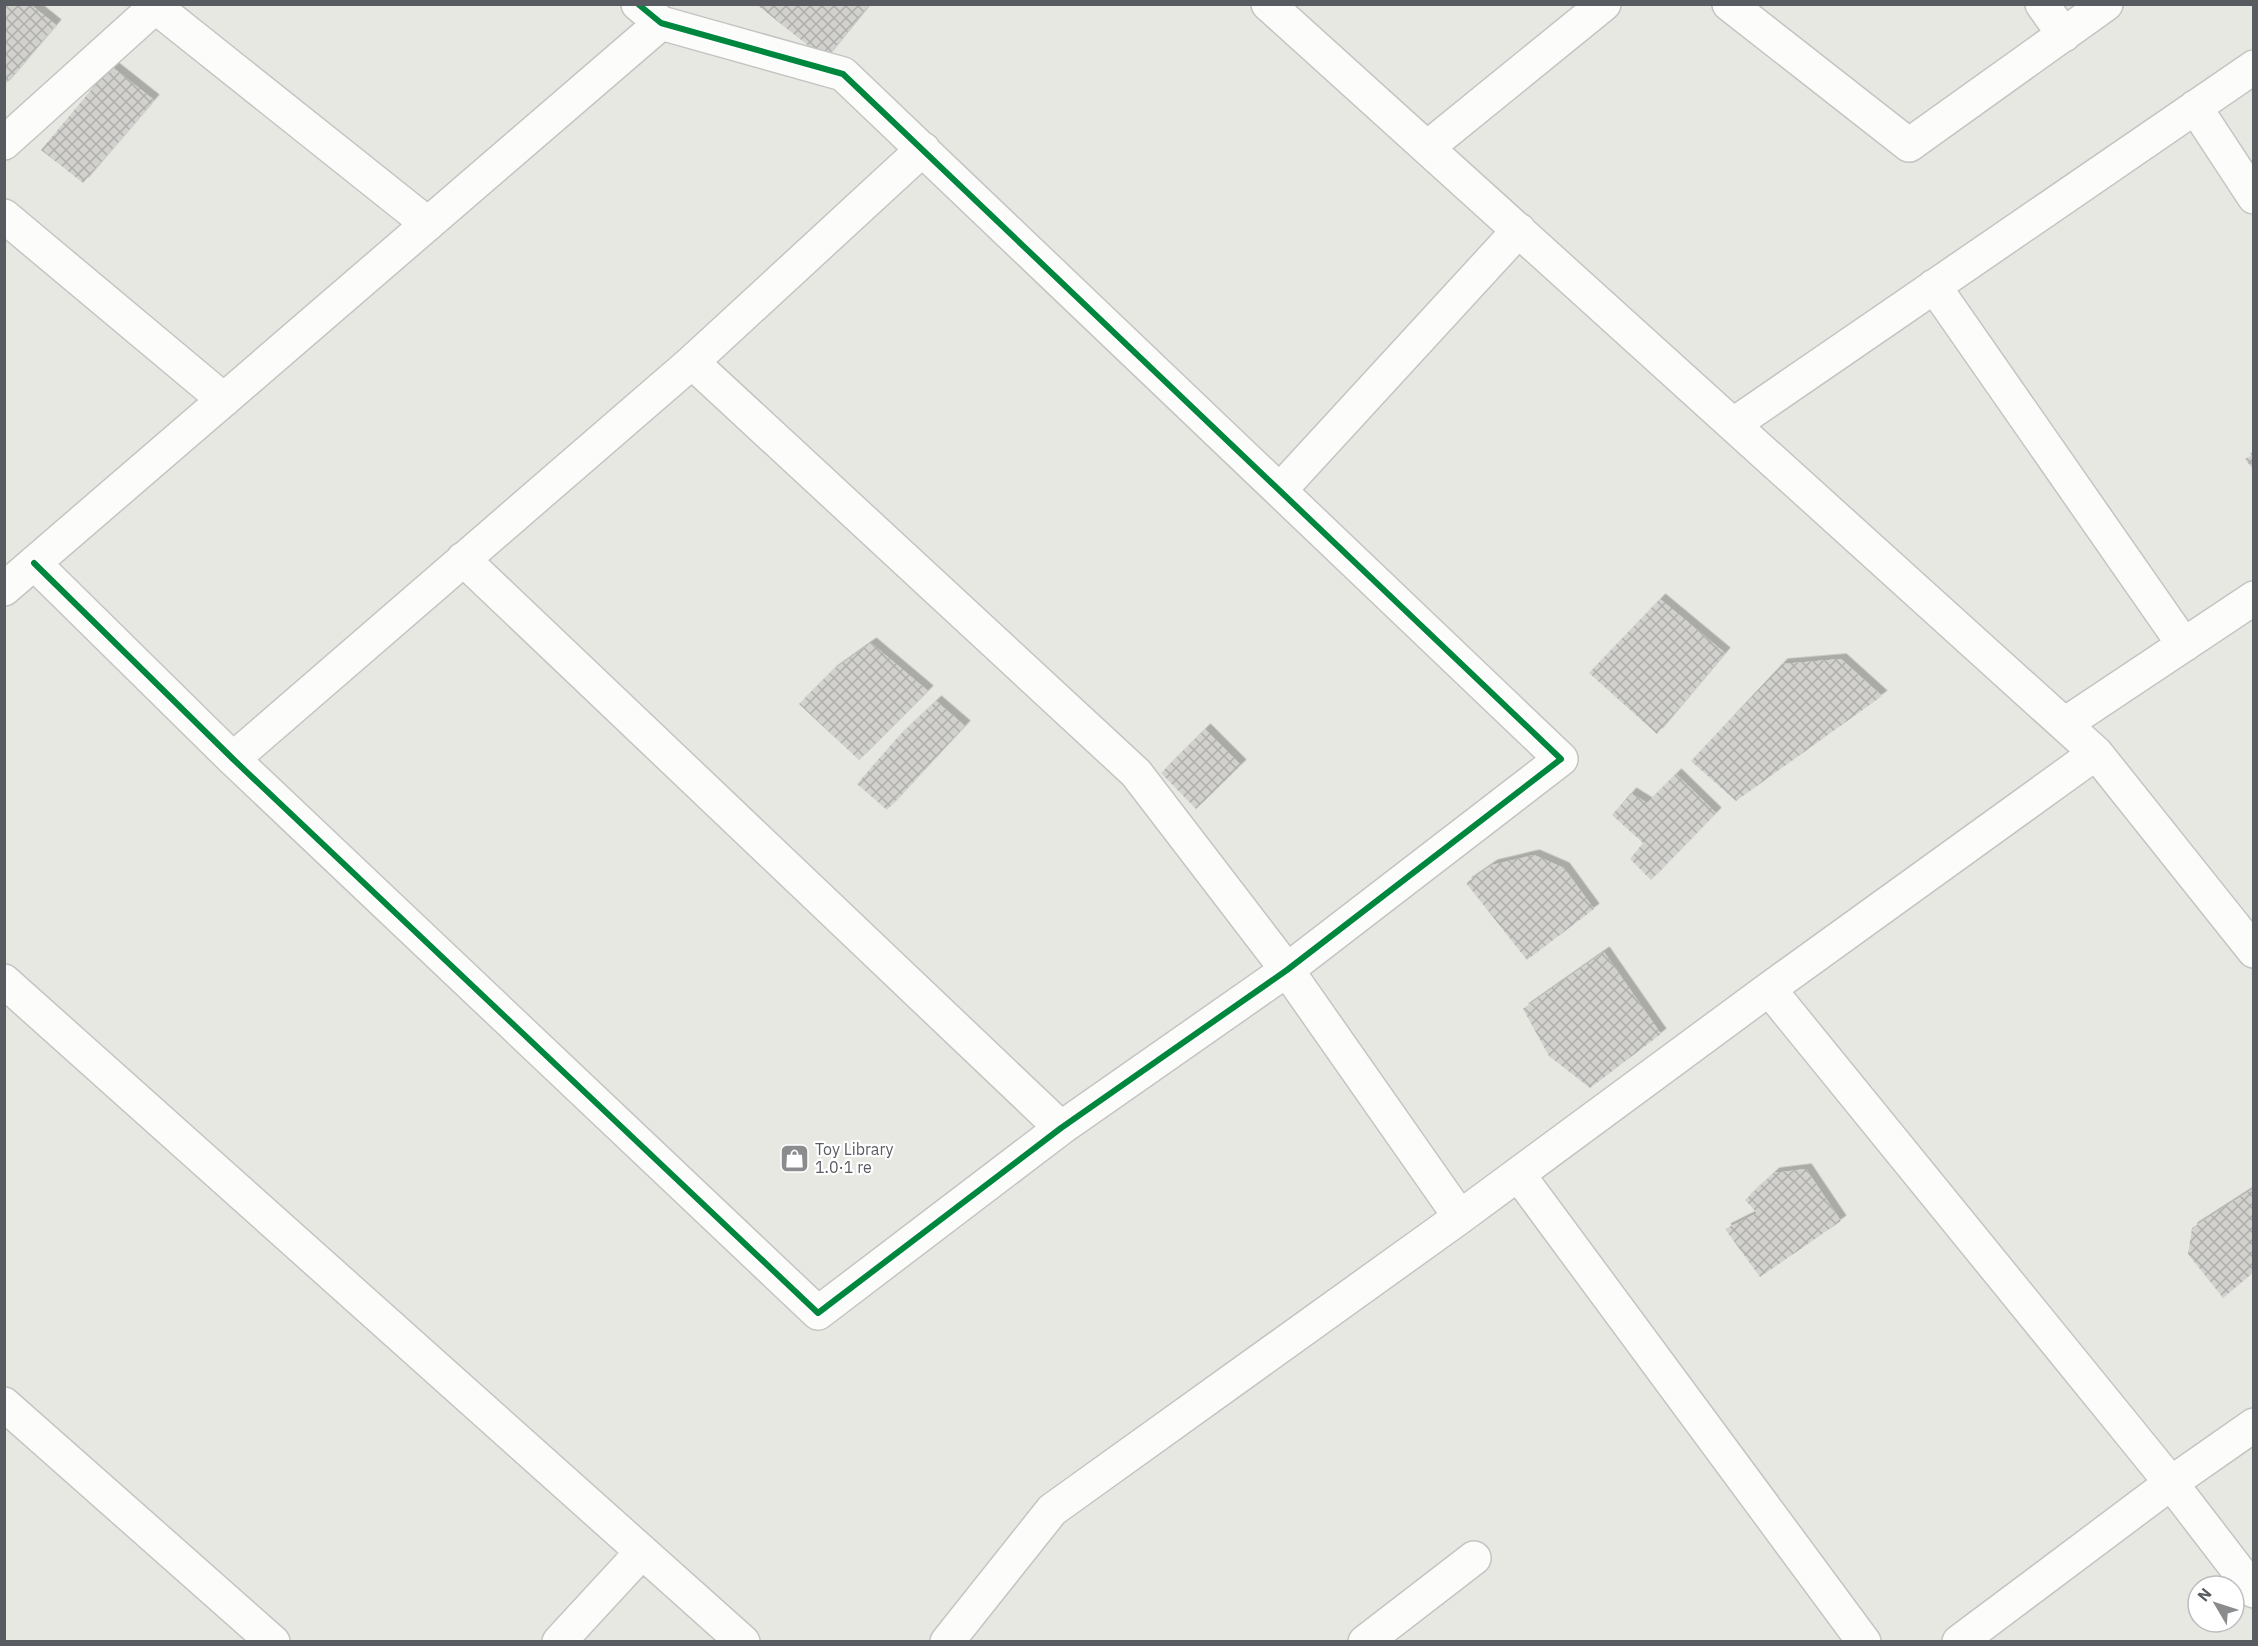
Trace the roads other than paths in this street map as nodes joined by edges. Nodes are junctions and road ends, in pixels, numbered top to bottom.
1 (1604, 4) edge
2 (1729, 4) edge
3 (2042, 4) edge
4 (2106, 4) edge
5 (153, 5) edge
6 (1282, 8) edge
7 (650, 14) edge
8 (2064, 34) junction
9 (2253, 67) edge
10 (2195, 107) junction
11 (4, 143) edge
12 (1428, 147) junction
13 (923, 149) junction
14 (2253, 197) edge
15 (4, 216) edge
16 (428, 224) junction
17 (1519, 230) junction
18 (1934, 286) junction
19 (692, 362) junction
20 (224, 400) junction
21 (1734, 424) junction
22 (1280, 490) junction
23 (463, 559) junction
24 (34, 563) junction
25 (4, 589) edge
26 (2253, 598) edge
27 (2184, 645) junction
28 (2065, 724) junction
29 (2096, 753) junction
30 (233, 759) junction
31 (2253, 951) edge
32 (1287, 970) junction
33 (4, 981) edge
34 (1769, 989) junction
35 (1061, 1128) junction
36 (1518, 1174) junction
37 (1460, 1217) junction
38 (4, 1404) edge
39 (2253, 1425) edge
40 (2170, 1483) junction
41 (642, 1552) junction
42 (1474, 1558) dead end
43 (2253, 1591) edge
44 (273, 1641) edge
45 (559, 1641) edge
46 (743, 1641) edge
47 (947, 1641) edge
48 (1365, 1641) edge
49 (1864, 1641) edge
50 (1959, 1641) edge

1 - 12 street
2 - 8 street
3 - 8 street
4 - 8 street
5 - 11 street
5 - 16 street
6 - 12 street
7 - 13 street
7 - 16 street
9 - 10 street
10 - 14 street
10 - 18 street
12 - 17 street
13 - 19 street
13 - 22 street
15 - 20 street
16 - 20 street
17 - 21 street
17 - 22 street
18 - 21 street
18 - 27 street
19 - 23 street
19 - 32 street
20 - 24 street
21 - 28 street
22 - 32 street
23 - 30 street
23 - 35 street
24 - 25 street
24 - 30 street
26 - 27 street
27 - 28 street
28 - 29 street
29 - 31 street
29 - 34 street
30 - 35 street
32 - 35 street
32 - 37 street
33 - 41 street
34 - 36 street
34 - 40 street
36 - 37 street
36 - 49 street
37 - 47 street
38 - 44 street
39 - 40 street
40 - 43 street
40 - 50 street
41 - 45 street
41 - 46 street
42 - 48 street

